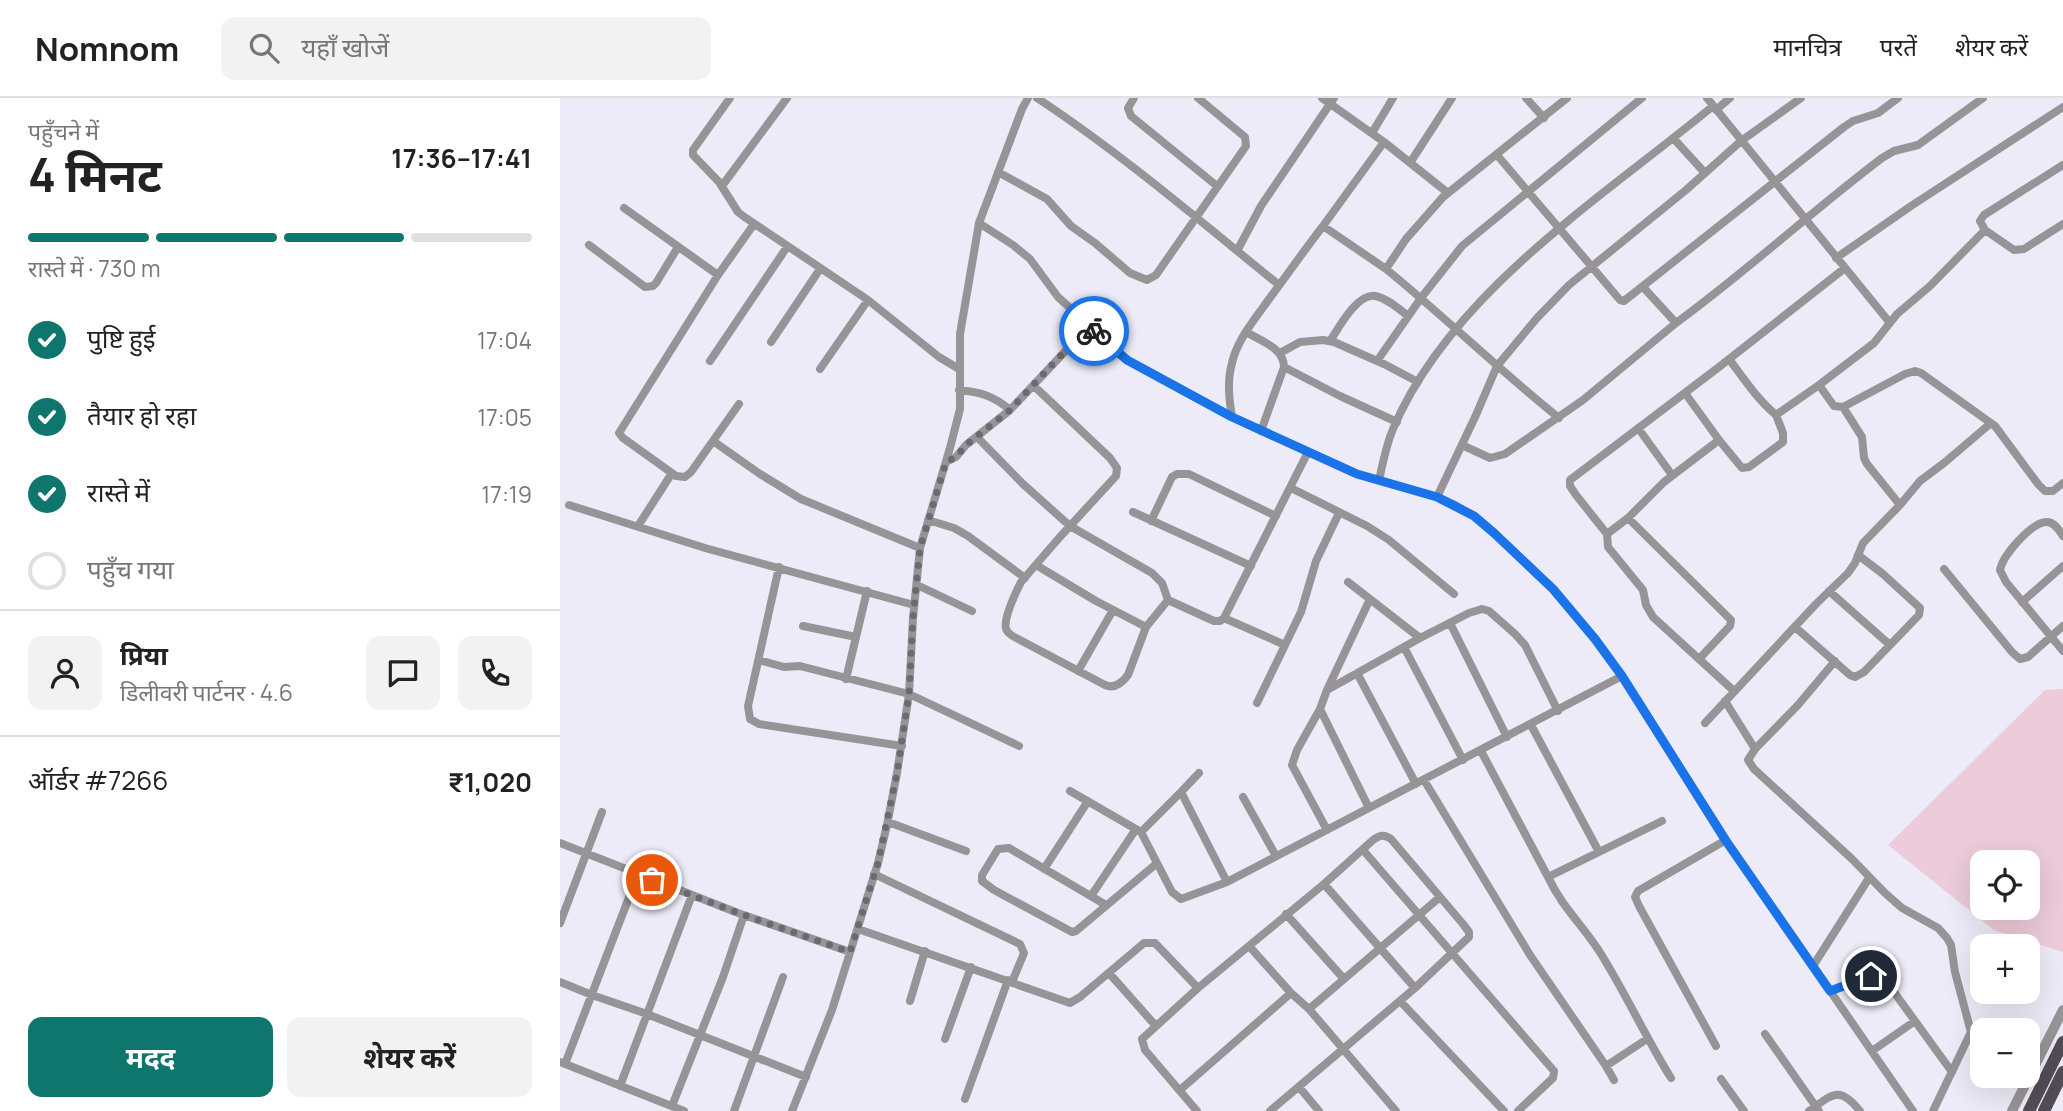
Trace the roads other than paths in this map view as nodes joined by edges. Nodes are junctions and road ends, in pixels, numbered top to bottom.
1 (730, 98) edge
2 (787, 98) edge
3 (1028, 98) edge
4 (1037, 98) edge
5 (1134, 98) edge
6 (1198, 98) edge
7 (1393, 98) edge
8 (1452, 98) edge
9 (1526, 98) edge
10 (1567, 98) edge
11 (1642, 98) edge
12 (1707, 98) edge
13 (1730, 98) edge
14 (1801, 98) edge
15 (1898, 98) edge
16 (1983, 98) edge
17 (1329, 100) edge
18 (2063, 107) edge
19 (1715, 108) junction
20 (1544, 118) junction
21 (1372, 133) junction
22 (1674, 139) junction
23 (1741, 141) junction
24 (1384, 142) junction
25 (1497, 155) junction
26 (1410, 163) junction
27 (2063, 165) edge
28 (998, 172) junction
29 (1705, 173) junction
30 (1775, 182) junction
31 (722, 186) junction
32 (1217, 186) junction
33 (1528, 192) junction
34 (1448, 193) junction
35 (624, 208) dead end
36 (1196, 217) junction
37 (1805, 218) junction
38 (979, 223) junction
39 (754, 224) junction
40 (2063, 224) edge
41 (1323, 226) junction
42 (1559, 229) junction
43 (1985, 230) junction
44 (589, 245) dead end
45 (678, 247) junction
46 (787, 247) junction
47 (1237, 251) junction
48 (1836, 258) junction
49 (1591, 268) junction
50 (1845, 268) junction
51 (820, 269) junction
52 (1386, 269) junction
53 (718, 275) junction
54 (1279, 285) junction
55 (1643, 287) junction
56 (1421, 298) junction
57 (868, 300) junction
58 (1408, 316) junction
59 (1676, 323) junction
60 (1890, 323) junction
61 (1088, 326) junction
62 (1456, 328) junction
63 (1247, 332) junction
64 (1330, 341) junction
65 (771, 342) dead end
66 (1280, 353) junction
67 (1729, 359) junction
68 (1377, 360) junction
69 (710, 361) dead end
70 (1497, 366) junction
71 (1284, 367) junction
72 (820, 369) dead end
73 (959, 369) junction
74 (1418, 382) junction
75 (1819, 385) junction
76 (1034, 386) junction
77 (959, 390) junction
78 (1685, 393) junction
79 (739, 404) dead end
80 (1843, 407) junction
81 (1010, 410) junction
82 (1776, 415) junction
83 (1232, 417) junction
84 (1559, 418) junction
85 (1397, 422) junction
86 (1991, 423) junction
87 (1638, 428) junction
88 (1262, 430) junction
89 (977, 437) junction
90 (1719, 440) junction
91 (713, 441) junction
92 (1462, 445) junction
93 (1308, 452) junction
94 (946, 462) junction
95 (672, 473) junction
96 (1672, 475) junction
97 (1379, 480) junction
98 (2063, 483) edge
99 (1291, 488) junction
100 (1437, 497) junction
101 (569, 505) dead end
102 (1900, 505) junction
103 (1133, 512) dead end
104 (1339, 513) junction
105 (1276, 516) junction
106 (1628, 518) junction
107 (928, 520) junction
108 (1151, 521) junction
109 (638, 526) junction
110 (1070, 526) junction
111 (1607, 534) junction
112 (2063, 536) edge
113 (920, 548) junction
114 (1858, 555) junction
115 (1036, 565) junction
116 (1251, 566) junction
117 (2063, 566) edge
118 (779, 568) junction
119 (1944, 569) dead end
120 (1025, 578) junction
121 (1348, 582) dead end
122 (917, 585) junction
123 (867, 591) junction
124 (1829, 592) junction
125 (1454, 594) dead end
126 (1370, 599) junction
127 (1168, 600) junction
128 (2022, 602) junction
129 (914, 604) junction
130 (1113, 610) junction
131 (972, 611) dead end
132 (1224, 618) junction
133 (1450, 623) junction
134 (803, 626) dead end
135 (1795, 626) junction
136 (2063, 626) edge
137 (1146, 627) junction
138 (2051, 636) junction
139 (856, 637) junction
140 (1420, 638) junction
141 (1285, 645) junction
142 (1890, 645) junction
143 (1404, 647) junction
144 (2063, 651) edge
145 (1699, 659) junction
146 (759, 660) junction
147 (1835, 662) junction
148 (1078, 671) junction
149 (1357, 674) junction
150 (1622, 676) junction
151 (846, 679) junction
152 (1327, 690) junction
153 (1734, 691) junction
154 (909, 694) junction
155 (1726, 701) junction
156 (1257, 703) dead end
157 (1320, 709) junction
158 (1558, 711) junction
159 (1705, 723) dead end
160 (1531, 724) junction
161 (1507, 737) junction
162 (902, 746) junction
163 (1019, 746) dead end
164 (1755, 749) junction
165 (1481, 751) junction
166 (1463, 760) junction
167 (1199, 773) dead end
168 (1420, 782) junction
169 (1070, 791) dead end
170 (1181, 792) junction
171 (1242, 797) dead end
172 (1087, 802) junction
173 (1369, 808) junction
174 (602, 812) dead end
175 (1662, 821) dead end
176 (888, 822) junction
177 (1327, 830) junction
178 (1138, 831) junction
179 (1726, 841) junction
180 (560, 844) edge
181 (1363, 850) junction
182 (966, 851) dead end
183 (1599, 852) junction
184 (586, 854) junction
185 (1276, 856) junction
186 (1156, 864) junction
187 (1044, 869) junction
188 (638, 874) junction
189 (874, 874) junction
190 (1548, 877) junction
191 (1869, 878) junction
192 (1227, 882) junction
193 (1324, 884) junction
194 (692, 895) junction
195 (1091, 896) junction
196 (1440, 897) junction
197 (1107, 905) junction
198 (1286, 914) junction
199 (744, 915) junction
200 (1419, 915) junction
201 (560, 923) edge
202 (858, 929) junction
203 (1249, 946) junction
204 (1380, 948) junction
205 (925, 951) junction
206 (850, 952) junction
207 (1452, 953) junction
208 (1813, 966) junction
209 (971, 967) junction
210 (1109, 973) junction
211 (783, 977) dead end
212 (1345, 979) junction
213 (1010, 981) junction
214 (560, 982) edge
215 (1198, 988) junction
216 (1415, 988) junction
217 (1830, 991) junction
218 (1292, 993) junction
219 (592, 995) junction
220 (910, 1001) dead end
221 (1400, 1001) junction
222 (1309, 1009) junction
223 (2063, 1010) edge
224 (647, 1014) junction
225 (1915, 1021) junction
226 (1155, 1025) junction
227 (1765, 1034) dead end
228 (701, 1036) junction
229 (945, 1039) dead end
230 (1647, 1039) junction
231 (2063, 1042) edge
232 (1716, 1046) dead end
233 (1343, 1050) junction
234 (1872, 1051) junction
235 (754, 1056) junction
236 (563, 1063) edge
237 (1605, 1066) junction
238 (2063, 1072) edge
239 (1952, 1073) junction
240 (806, 1077) junction
241 (1671, 1078) dead end
242 (1721, 1079) dead end
243 (1614, 1080) dead end
244 (620, 1086) junction
245 (1299, 1087) junction
246 (1180, 1090) junction
247 (965, 1099) dead end
248 (672, 1106) junction
249 (1814, 1110) edge
250 (684, 1111) edge
251 (734, 1111) edge
252 (792, 1111) edge
253 (1197, 1111) edge
254 (1270, 1111) edge
255 (1319, 1111) edge
256 (1396, 1111) edge
257 (1504, 1111) edge
258 (1518, 1111) edge
259 (1744, 1111) edge
260 (1860, 1111) edge
261 (1913, 1111) edge
262 (1933, 1111) edge
263 (2012, 1111) edge
264 (2029, 1111) edge
265 (2044, 1111) edge

1 - 31 street
2 - 31 street
3 - 28 street
4 - 36 street
5 - 32 street
6 - 32 street
7 - 21 street
8 - 26 street
9 - 20 street
10 - 20 street
11 - 33 street
12 - 19 street
13 - 19 street
14 - 23 street
15 - 30 street
16 - 37 street
17 - 21 street
17 - 47 street
18 - 48 street
19 - 22 street
19 - 23 street
20 - 25 street
21 - 24 street
22 - 29 street
22 - 42 street
23 - 29 street
23 - 30 street
24 - 26 street
24 - 41 street
25 - 33 street
25 - 34 street
26 - 34 street
27 - 43 street
28 - 36 street
28 - 38 street
29 - 49 street
30 - 37 street
30 - 55 street
31 - 39 street
32 - 36 street
33 - 42 street
33 - 56 street
34 - 52 street
35 - 45 street
36 - 47 street
37 - 48 street
37 - 59 street
38 - 61 street
38 - 73 street
39 - 46 street
39 - 53 street
40 - 43 street
41 - 52 street
41 - 54 street
42 - 49 street
42 - 62 street
43 - 60 street
44 - 45 street
45 - 53 street
46 - 51 street
46 - 69 street
47 - 54 street
48 - 50 street
49 - 55 street
49 - 70 street
50 - 60 street
50 - 67 street
51 - 57 street
51 - 65 street
52 - 56 street
53 - 95 street
54 - 63 street
55 - 59 street
56 - 58 street
56 - 62 street
57 - 72 street
57 - 73 street
58 - 64 street
58 - 68 street
59 - 84 street
60 - 75 street
61 - 76 street
61 - 83 street
62 - 70 street
62 - 74 street
63 - 66 street
63 - 83 street
64 - 66 street
64 - 68 street
66 - 71 street
67 - 78 street
67 - 82 street
68 - 74 street
70 - 84 street
70 - 92 street
71 - 85 street
71 - 88 street
73 - 77 street
74 - 85 street
75 - 80 street
75 - 82 street
76 - 81 street
76 - 110 street
77 - 81 street
77 - 94 street
78 - 87 street
78 - 90 street
79 - 91 street
80 - 86 street
80 - 102 street
81 - 89 street
82 - 90 street
83 - 88 street
84 - 92 street
85 - 97 street
86 - 98 street
86 - 102 street
87 - 96 street
87 - 111 street
88 - 93 street
89 - 94 street
89 - 110 street
90 - 96 street
91 - 95 street
91 - 113 street
92 - 100 street
93 - 97 street
93 - 99 street
94 - 107 street
95 - 109 street
96 - 106 street
97 - 100 street
99 - 104 street
99 - 105 street
100 - 150 street
101 - 109 street
102 - 114 street
103 - 108 street
104 - 125 street
104 - 141 street
105 - 108 street
105 - 116 street
106 - 111 street
106 - 145 street
107 - 113 street
107 - 120 street
108 - 116 street
109 - 118 street
110 - 115 street
110 - 127 street
111 - 145 street
112 - 128 street
113 - 122 street
114 - 124 street
114 - 142 street
115 - 120 street
115 - 130 street
116 - 132 street
117 - 128 street
118 - 123 street
118 - 146 street
119 - 138 street
120 - 148 street
121 - 126 street
122 - 129 street
122 - 131 street
123 - 129 street
123 - 139 street
124 - 135 street
124 - 142 street
126 - 140 street
126 - 152 street
127 - 132 street
127 - 137 street
128 - 138 street
129 - 154 street
130 - 137 street
130 - 148 street
132 - 141 street
133 - 140 street
133 - 158 street
133 - 161 street
134 - 139 street
135 - 147 street
135 - 153 street
136 - 138 street
137 - 148 street
138 - 144 street
139 - 151 street
140 - 143 street
141 - 156 street
142 - 147 street
143 - 149 street
143 - 166 street
145 - 153 street
146 - 151 street
146 - 162 street
147 - 164 street
149 - 152 street
149 - 168 street
150 - 158 street
150 - 179 street
151 - 154 street
152 - 157 street
153 - 155 street
154 - 162 street
154 - 163 street
155 - 159 street
155 - 164 street
157 - 173 street
157 - 177 street
158 - 160 street
160 - 161 street
160 - 183 street
161 - 165 street
162 - 176 street
164 - 191 street
165 - 166 street
165 - 190 street
166 - 168 street
167 - 170 street
168 - 173 street
168 - 237 street
169 - 172 street
170 - 178 street
170 - 192 street
171 - 185 street
172 - 178 street
172 - 187 street
173 - 177 street
174 - 184 street
175 - 183 street
176 - 182 street
176 - 189 street
177 - 185 street
178 - 186 street
178 - 195 street
179 - 208 street
179 - 232 street
180 - 184 street
181 - 193 street
181 - 196 street
181 - 200 street
183 - 190 street
184 - 188 street
184 - 201 street
185 - 192 street
186 - 192 street
186 - 197 street
187 - 195 street
187 - 197 street
188 - 194 street
188 - 219 street
189 - 202 street
189 - 213 street
190 - 230 street
191 - 208 street
191 - 239 street
193 - 198 street
193 - 204 street
194 - 199 street
194 - 224 street
195 - 197 street
196 - 200 street
196 - 207 street
198 - 203 street
198 - 212 street
199 - 206 street
199 - 228 street
200 - 204 street
200 - 207 street
202 - 205 street
202 - 206 street
203 - 215 street
203 - 218 street
204 - 212 street
204 - 216 street
205 - 209 street
205 - 220 street
206 - 240 street
207 - 216 street
207 - 258 street
208 - 217 street
209 - 213 street
209 - 229 street
210 - 213 street
210 - 215 street
210 - 226 street
211 - 235 street
212 - 222 street
213 - 247 street
214 - 219 street
215 - 226 street
216 - 221 street
217 - 225 street
217 - 234 street
218 - 222 street
218 - 246 street
219 - 224 street
219 - 236 street
221 - 233 street
221 - 257 street
222 - 233 street
223 - 263 street
224 - 228 street
224 - 244 street
225 - 234 street
225 - 239 street
226 - 246 street
227 - 249 street
228 - 235 street
228 - 248 street
230 - 237 street
230 - 241 street
231 - 264 main road
233 - 245 street
233 - 256 street
234 - 261 street
235 - 240 street
235 - 251 street
236 - 244 street
237 - 243 street
238 - 265 main road
239 - 262 street
240 - 252 street
242 - 259 street
244 - 248 street
245 - 254 street
245 - 255 street
246 - 253 street
248 - 250 street
249 - 260 street

